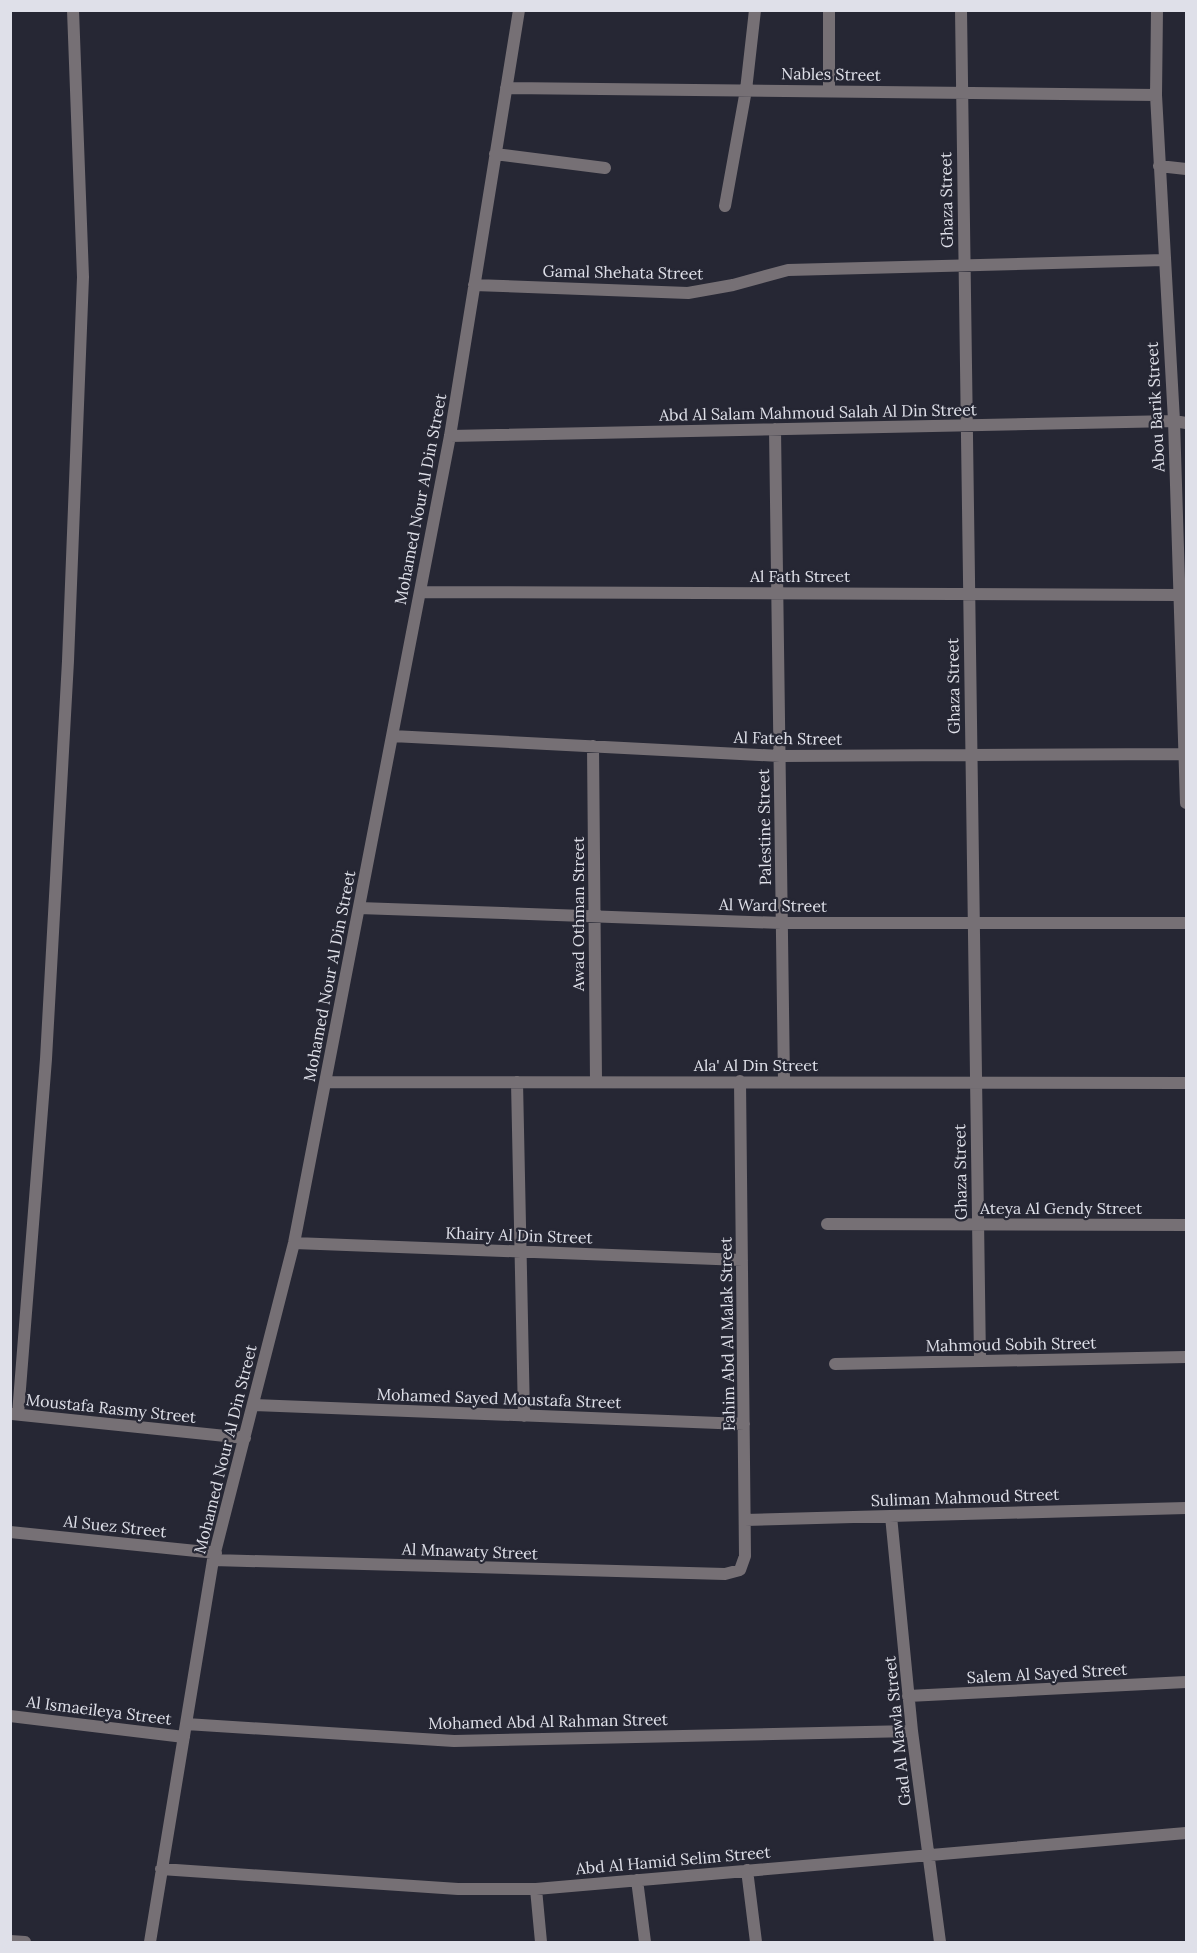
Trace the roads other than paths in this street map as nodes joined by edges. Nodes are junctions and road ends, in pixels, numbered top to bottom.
1 (73, 10) edge
2 (519, 10) edge
3 (755, 10) edge
4 (829, 10) edge
5 (961, 10) edge
6 (1157, 10) edge
7 (506, 88) junction
8 (746, 90) junction
9 (829, 91) junction
10 (961, 93) junction
11 (1156, 95) junction
12 (495, 154) junction
13 (1159, 166) junction
14 (606, 168) dead end
15 (1186, 169) edge
16 (724, 206) dead end
17 (1164, 260) junction
18 (963, 265) junction
19 (474, 285) junction
20 (1180, 422) edge
21 (965, 426) junction
22 (775, 429) junction
23 (450, 436) junction
24 (420, 592) junction
25 (777, 593) junction
26 (968, 594) junction
27 (1179, 595) junction
28 (1185, 715) edge
29 (392, 736) junction
30 (593, 746) junction
31 (1184, 754) junction
32 (970, 755) junction
33 (780, 756) junction
34 (1186, 803) edge
35 (359, 908) junction
36 (595, 916) junction
37 (972, 922) junction
38 (781, 923) junction
39 (1186, 923) edge
40 (596, 1081) junction
41 (740, 1081) junction
42 (783, 1081) junction
43 (325, 1082) junction
44 (517, 1082) junction
45 (975, 1082) junction
46 (1186, 1083) edge
47 (827, 1224) dead end
48 (977, 1225) junction
49 (1186, 1225) edge
50 (294, 1243) junction
51 (521, 1251) junction
52 (742, 1260) junction
53 (1186, 1357) edge
54 (980, 1361) junction
55 (835, 1364) dead end
56 (253, 1405) junction
57 (14, 1414) edge
58 (524, 1416) junction
59 (744, 1424) junction
60 (245, 1438) junction
61 (1186, 1508) edge
62 (891, 1516) junction
63 (745, 1520) junction
64 (10, 1532) edge
65 (215, 1557) junction
66 (725, 1574) joint
67 (1186, 1682) edge
68 (908, 1696) junction
69 (10, 1716) edge
70 (186, 1724) junction
71 (912, 1731) junction
72 (184, 1737) junction
73 (1186, 1833) edge
74 (928, 1855) junction
75 (161, 1869) junction
76 (747, 1870) junction
77 (637, 1880) junction
78 (536, 1889) junction
79 (10, 1941) edge
80 (25, 1942) edge
81 (150, 1942) edge
82 (541, 1942) edge
83 (645, 1942) edge
84 (756, 1942) edge
85 (940, 1942) edge

1 - 57 street
2 - 7 street, Mohamed Nour Al Din Street
3 - 8 street
4 - 9 street
5 - 10 street, Ghaza Street
6 - 11 street, Abou Barik Street
7 - 8 street, Nables Street
7 - 12 street, Mohamed Nour Al Din Street
8 - 9 street, Nables Street
8 - 16 street
9 - 10 street, Nables Street
10 - 11 street, Nables Street
10 - 18 street, Ghaza Street
11 - 13 street, Abou Barik Street
12 - 14 street
12 - 19 street, Mohamed Nour Al Din Street
13 - 15 street
13 - 17 street, Abou Barik Street
17 - 18 street, Gamal Shehata Street
17 - 20 street, Abou Barik Street
18 - 19 street, Gamal Shehata Street
18 - 21 street, Ghaza Street
19 - 23 street, Mohamed Nour Al Din Street
20 - 21 street, Abd Al Salam Mahmoud Salah Al Din Street
20 - 27 street, Abou Barik Street
21 - 22 street, Abd Al Salam Mahmoud Salah Al Din Street
21 - 26 street, Ghaza Street
22 - 23 street, Abd Al Salam Mahmoud Salah Al Din Street
22 - 25 street, Palestine Street
23 - 24 street, Mohamed Nour Al Din Street
24 - 25 street, Al Fath Street
24 - 29 street, Mohamed Nour Al Din Street
25 - 26 street, Al Fath Street
25 - 33 street, Palestine Street
26 - 27 street, Al Fath Street
26 - 32 street, Ghaza Street
27 - 28 street, Abou Barik Street
28 - 31 street, Abou Barik Street
29 - 30 street, Al Fateh Street
29 - 35 street, Mohamed Nour Al Din Street
30 - 33 street, Al Fateh Street
30 - 36 street, Awad Othman Street
31 - 32 street, Al Fateh Street
31 - 34 street, Abou Barik Street
32 - 33 street, Al Fateh Street
32 - 37 street, Ghaza Street
33 - 38 street, Palestine Street
35 - 36 street, Al Ward Street
35 - 43 street, Mohamed Nour Al Din Street
36 - 38 street, Al Ward Street
36 - 40 street, Awad Othman Street
37 - 38 street, Al Ward Street
37 - 39 street, Al Ward Street
37 - 45 street, Ghaza Street
38 - 42 street, Palestine Street
40 - 41 street, Ala' Al Din Street
40 - 44 street, Ala' Al Din Street
41 - 42 street, Ala' Al Din Street
41 - 52 street, Fahim Abd Al Malak Street
42 - 45 street, Ala' Al Din Street
43 - 44 street, Ala' Al Din Street
43 - 50 street, Mohamed Nour Al Din Street
44 - 51 street
45 - 46 street, Ala' Al Din Street
45 - 48 street, Ghaza Street
47 - 48 street, Ateya Al Gendy Street
48 - 49 street, Ateya Al Gendy Street
48 - 54 street, Ghaza Street
50 - 51 street, Khairy Al Din Street
50 - 56 street, Mohamed Nour Al Din Street
51 - 52 street, Khairy Al Din Street
51 - 58 street
52 - 59 street, Fahim Abd Al Malak Street
53 - 54 street, Mahmoud Sobih Street
54 - 55 street, Mahmoud Sobih Street
56 - 58 street, Mohamed Sayed Moustafa Street
56 - 60 street, Mohamed Nour Al Din Street
57 - 60 street, Moustafa Rasmy Street
58 - 59 street, Mohamed Sayed Moustafa Street
59 - 63 street, Fahim Abd Al Malak Street
60 - 65 street, Mohamed Nour Al Din Street
61 - 62 street, Suliman Mahmoud Street
62 - 63 street, Suliman Mahmoud Street
62 - 68 street, Gad Al Mawla Street
63 - 66 street, Fahim Abd Al Malak Street
64 - 65 street, Al Suez Street
65 - 66 street, Al Mnawaty Street
65 - 70 street, Mohamed Nour Al Din Street
67 - 68 street, Salem Al Sayed Street
68 - 71 street, Gad Al Mawla Street
69 - 72 street, Al Ismaeileya Street
70 - 71 street, Mohamed Abd Al Rahman Street
70 - 72 street, Mohamed Nour Al Din Street
71 - 74 street, Gad Al Mawla Street
72 - 75 street, Mohamed Nour Al Din Street
73 - 74 street, Abd Al Hamid Selim Street
74 - 76 street, Abd Al Hamid Selim Street
74 - 85 street, Gad Al Mawla Street
75 - 78 street, Abd Al Hamid Selim Street
75 - 81 street, Mohamed Nour Al Din Street
76 - 77 street, Abd Al Hamid Selim Street
76 - 84 street
77 - 78 street, Abd Al Hamid Selim Street
77 - 83 street
78 - 82 street
79 - 80 street

